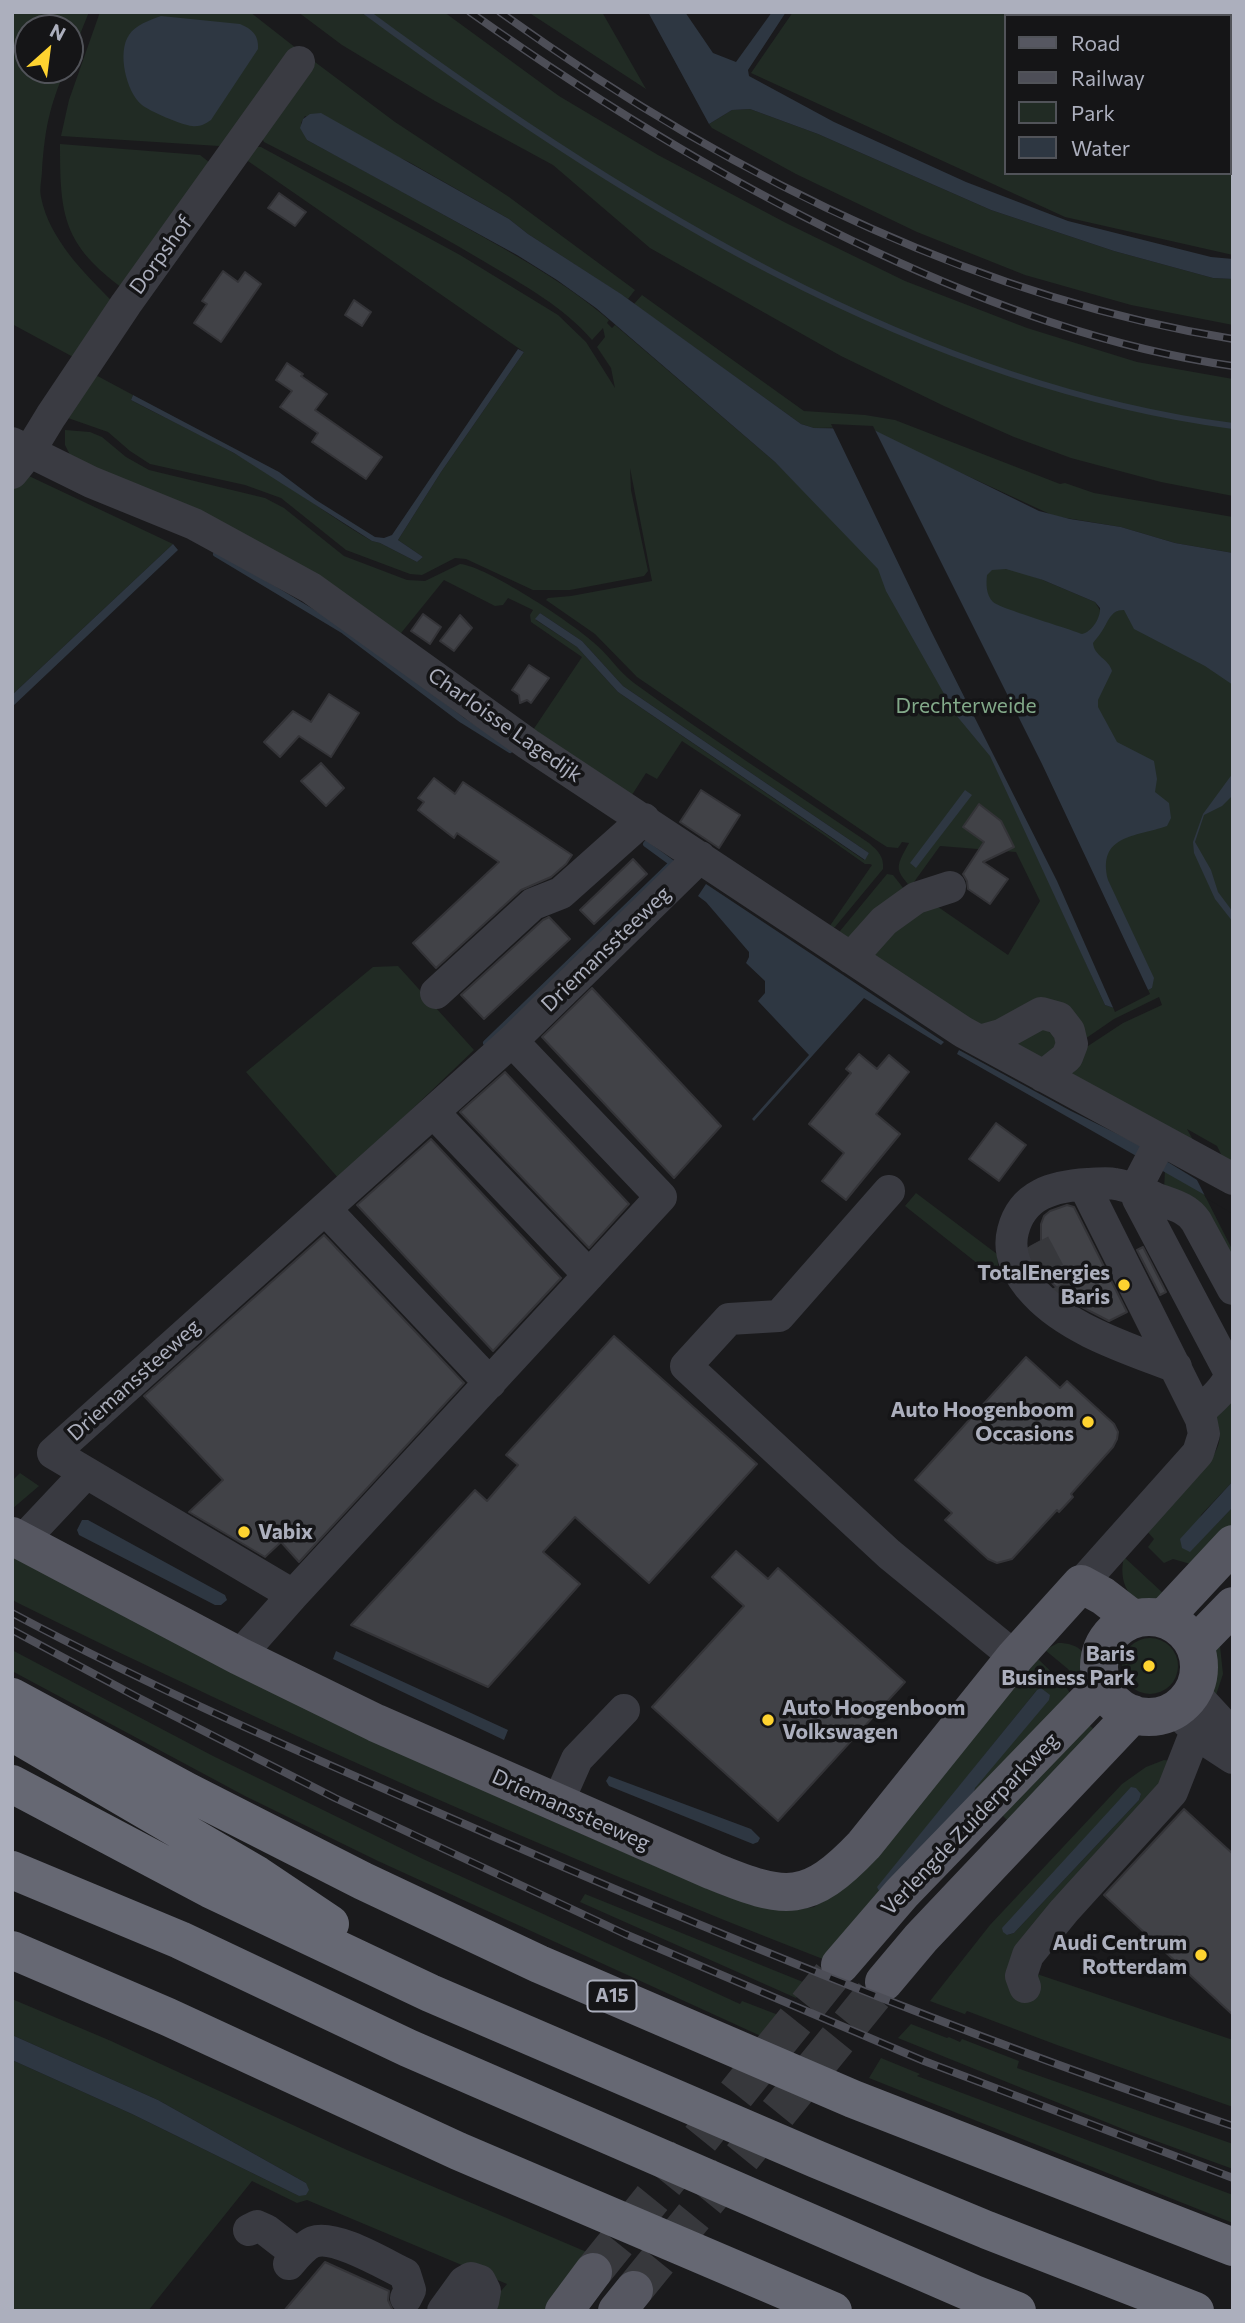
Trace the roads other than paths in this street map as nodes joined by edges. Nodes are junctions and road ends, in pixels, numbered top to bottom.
1 (299, 62) dead end
2 (18, 456) edge
3 (644, 819) junction
4 (700, 857) junction
5 (950, 887) dead end
6 (851, 958) junction
7 (436, 993) dead end
8 (512, 1041) junction
9 (980, 1041) junction
10 (1043, 1076) junction
11 (433, 1112) junction
12 (1148, 1164) junction
13 (1233, 1179) edge
14 (1084, 1185) junction
15 (889, 1191) dead end
16 (1027, 1204) junction
17 (326, 1209) junction
18 (1034, 1244) tunnel mouth
19 (589, 1275) junction
20 (1233, 1289) edge
21 (1176, 1367) junction
22 (1231, 1376) edge
23 (490, 1383) junction
24 (1200, 1416) junction
25 (86, 1473) junction
26 (17, 1539) edge
27 (1233, 1544) edge
28 (1081, 1584) junction
29 (293, 1595) junction
30 (1233, 1606) edge
31 (1052, 1616) junction
32 (1148, 1619) junction
33 (1195, 1645) junction
34 (239, 1656) junction
35 (1015, 1657) junction
36 (1102, 1668) junction
37 (12, 1697) edge
38 (624, 1710) dead end
39 (1188, 1711) junction
40 (1133, 1714) junction
41 (12, 1732) edge
42 (1233, 1738) edge
43 (1233, 1758) edge
44 (12, 1784) edge
45 (557, 1804) junction
46 (12, 1847) edge
47 (12, 1870) edge
48 (180, 1940) junction
49 (12, 1950) edge
50 (840, 1965) tunnel mouth
51 (884, 1982) tunnel mouth
52 (1025, 1987) dead end
53 (430, 1993) junction
54 (249, 2231) dead end
55 (1233, 2247) edge
56 (593, 2273) tunnel mouth
57 (393, 2284) dead end
58 (779, 2287) junction
59 (443, 2311) edge
60 (475, 2311) edge
61 (564, 2311) edge
62 (834, 2311) edge
63 (860, 2311) edge
64 (1017, 2311) edge
65 (1195, 2311) edge

1 - 2 street, Dorpshof
2 - 3 street, Charloisse Lagedijk
3 - 4 street, Charloisse Lagedijk
3 - 7 street
4 - 6 street, Charloisse Lagedijk
4 - 8 street, Driemanssteeweg
5 - 6 street
6 - 9 street, Charloisse Lagedijk
8 - 11 street, Driemanssteeweg
8 - 19 street
9 - 10 street, Charloisse Lagedijk
9 - 10 street
10 - 12 street, Charloisse Lagedijk
11 - 17 street, Driemanssteeweg
11 - 19 street
12 - 13 street, Charloisse Lagedijk
12 - 14 street
12 - 20 street
12 - 22 street
14 - 16 street
14 - 21 street
15 - 35 street
16 - 18 street
16 - 21 street
17 - 23 street
17 - 25 street, Driemanssteeweg
19 - 23 street
21 - 24 street
22 - 24 street
23 - 29 street
24 - 28 street, Driemanssteeweg
25 - 26 street
25 - 29 street, Driemanssteeweg
26 - 34 main road, Driemanssteeweg
27 - 32 main road
28 - 31 main road, Driemanssteeweg
28 - 32 main road
29 - 34 street
30 - 33 main road
31 - 35 main road, Driemanssteeweg
31 - 36 main road
32 - 33 main road
32 - 36 main road
33 - 39 main road
34 - 45 main road, Driemanssteeweg
35 - 45 main road, Driemanssteeweg
36 - 40 main road
36 - 50 main road, Verlengde Zuiderparkweg
37 - 55 highway, A15
38 - 45 street
39 - 40 main road
39 - 42 street
39 - 43 street
39 - 52 street
40 - 51 main road, Verlengde Zuiderparkweg
41 - 53 highway
44 - 53 highway
46 - 48 highway
47 - 48 highway
48 - 64 highway
49 - 58 highway
53 - 65 highway
54 - 57 street
56 - 61 main road
58 - 62 highway
58 - 63 highway
59 - 60 street

